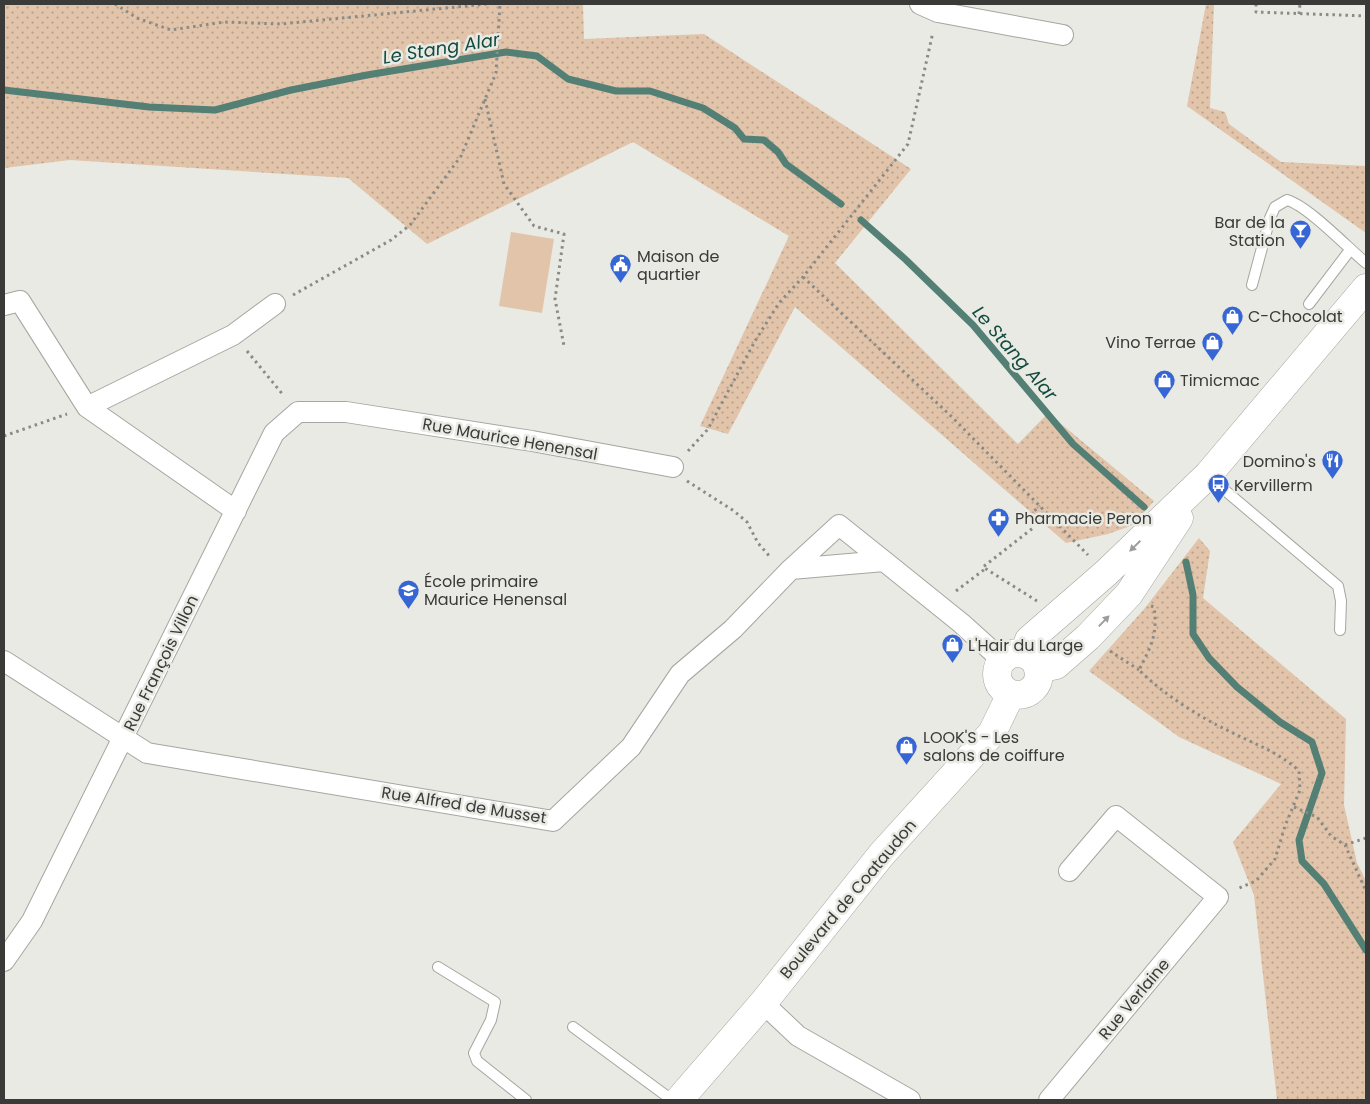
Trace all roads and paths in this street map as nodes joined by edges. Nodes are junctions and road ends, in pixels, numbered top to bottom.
1 (115, 4) edge
2 (487, 4) edge
3 (500, 4) edge
4 (920, 4) edge
5 (1256, 4) edge
6 (1300, 4) edge
7 (938, 8) edge
8 (1299, 14) junction
9 (1366, 16) edge
10 (1063, 35) dead end
11 (485, 99) junction
12 (1350, 250) junction
13 (1366, 263) edge
14 (803, 277) junction
15 (1252, 285) dead end
16 (1366, 288) edge
17 (275, 304) joint
18 (1309, 304) dead end
19 (4, 305) edge
20 (234, 335) junction
21 (564, 346) dead end
22 (283, 395) dead end
23 (87, 407) junction
24 (346, 412) joint
25 (4, 436) edge
26 (673, 467) junction
27 (1208, 475) junction
28 (1040, 506) junction
29 (236, 511) junction
30 (884, 561) junction
31 (985, 569) junction
32 (789, 571) junction
33 (1106, 573) junction
34 (1129, 594) junction
35 (938, 606) junction
36 (1058, 615) junction
37 (1340, 630) dead end
38 (1088, 637) junction
39 (4, 661) edge
40 (1021, 661) junction
41 (1139, 670) junction
42 (1011, 694) junction
43 (124, 738) junction
44 (1294, 806) junction
45 (1366, 838) edge
46 (1345, 845) junction
47 (1069, 871) dead end
48 (1366, 891) edge
49 (1218, 897) junction
50 (4, 961) edge
51 (438, 968) dead end
52 (763, 1003) junction
53 (573, 1027) dead end
54 (526, 1100) edge
55 (672, 1100) edge
56 (679, 1100) edge
57 (910, 1100) edge
58 (1049, 1100) edge

1 - 2 path
3 - 11 path
4 - 7 street
5 - 8 path
6 - 8 path
7 - 10 street
7 - 14 path
8 - 9 path
11 - 17 path
11 - 21 path
12 - 13 lane
12 - 15 lane
12 - 18 lane
14 - 26 path
14 - 28 path
16 - 27 main road
17 - 20 street
19 - 23 street
20 - 22 path
20 - 23 street
23 - 25 path
23 - 29 street
24 - 26 street, Rue Maurice Henensal
24 - 29 street, Rue François Villon
26 - 32 path
27 -> 33 main road
27 - 34 main road
27 - 37 lane
28 - 31 path
28 - 33 path
29 - 43 street, Rue François Villon
30 - 32 street
30 - 32 street, Rue Alfred de Musset
30 - 35 street, Rue Alfred de Musset
31 - 35 path
31 - 36 path
32 - 43 street, Rue Alfred de Musset
33 - 36 main road
38 -> 34 main road
34 - 41 path
35 - 40 street, Rue Alfred de Musset
36 - 40 main road
38 - 40 main road
38 - 41 path
39 - 43 street
40 - 42 main road
40 - 42 main road
41 - 44 path
42 - 52 main road, Boulevard de Coataudon
43 - 50 street, Rue François Villon
44 - 46 path
44 - 49 path
45 - 46 path
46 - 48 path
47 - 49 street
49 - 58 street, Rue Verlaine
51 - 54 lane
52 - 56 main road, Boulevard de Coataudon
52 - 57 street
53 - 55 lane

